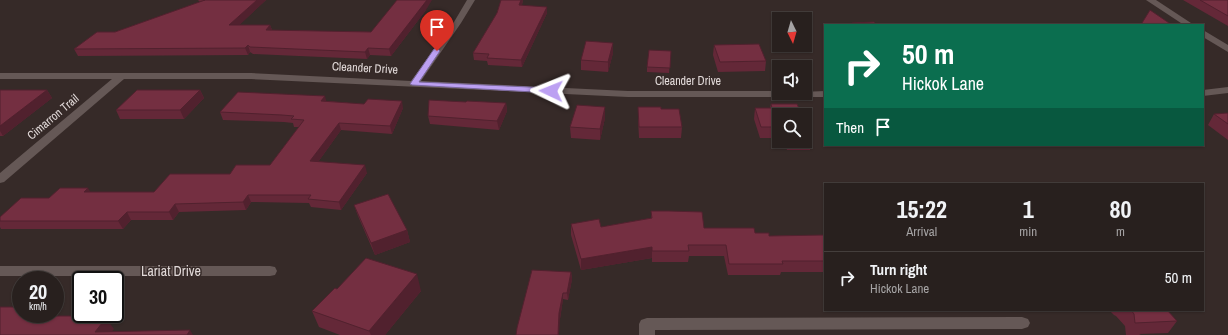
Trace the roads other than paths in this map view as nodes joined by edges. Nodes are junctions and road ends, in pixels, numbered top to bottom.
1 (471, 0) edge
2 (1150, 0) edge
3 (1188, 24) edge
4 (1204, 34) edge
5 (1228, 49) edge
6 (0, 76) edge
7 (122, 76) junction
8 (414, 84) junction
9 (1228, 90) edge
10 (1204, 93) edge
11 (824, 94) edge
12 (0, 179) edge
13 (0, 271) edge
14 (270, 271) dead end
15 (1022, 324) dead end
16 (647, 335) edge

1 - 8 street
2 - 3 street
4 - 5 street
6 - 7 street, Cleander Drive
7 - 8 street, Cleander Drive
7 - 12 street, Cimarron Trail
8 - 11 street, Cleander Drive
9 - 10 street
13 - 14 street, Lariat Drive
15 - 16 street

